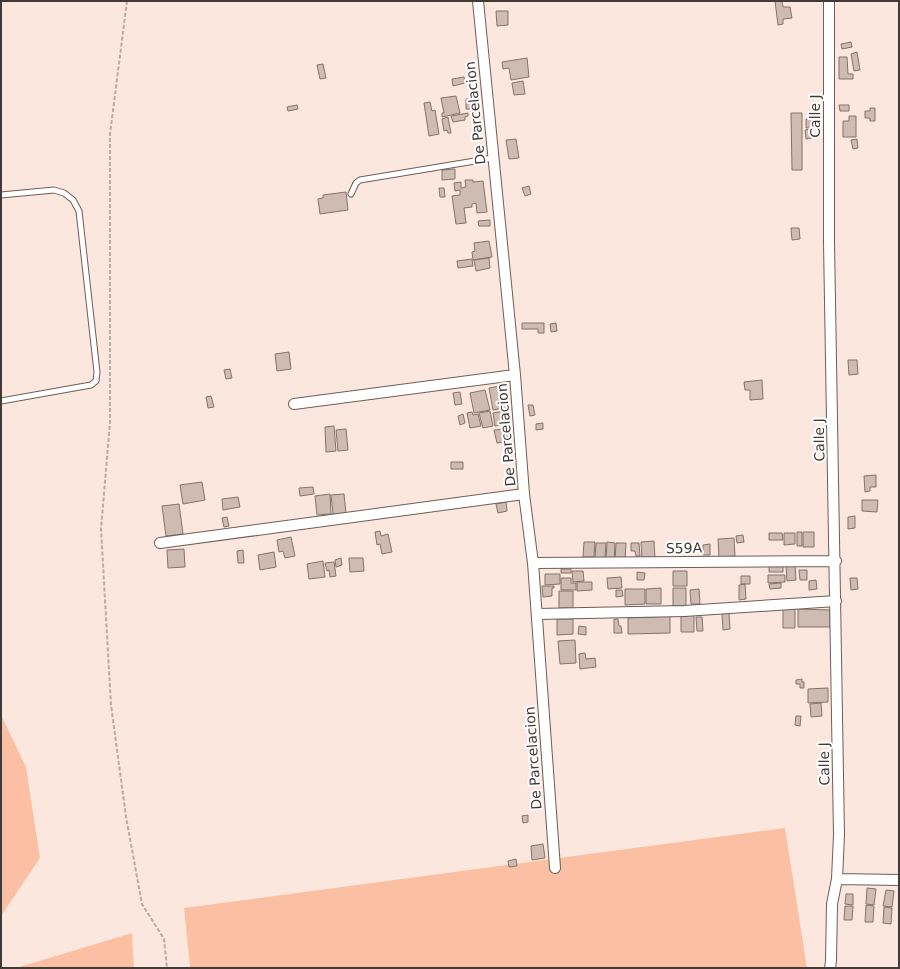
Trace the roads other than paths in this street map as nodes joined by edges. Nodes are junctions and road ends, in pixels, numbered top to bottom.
1 (478, 1) edge
2 (829, 1) edge
3 (493, 158) junction
4 (351, 194) dead end
5 (1, 196) edge
6 (515, 376) junction
7 (1, 401) edge
8 (294, 404) dead end
9 (524, 494) junction
10 (160, 543) dead end
11 (836, 561) junction
12 (533, 563) junction
13 (836, 600) junction
14 (537, 614) junction
15 (555, 868) dead end
16 (837, 879) junction
17 (899, 880) edge
18 (830, 968) edge

1 - 3 street, De Parcelacion
2 - 11 street, Calle J
3 - 4 lane
3 - 6 street, De Parcelacion
5 - 7 lane
6 - 8 street
6 - 9 street, De Parcelacion
9 - 10 street
9 - 12 street, De Parcelacion
11 - 12 street, S59A
11 - 13 street, Calle J
12 - 14 street, De Parcelacion
13 - 14 street
13 - 16 street, Calle J
14 - 15 street, De Parcelacion
16 - 17 street
16 - 18 street, Calle J

